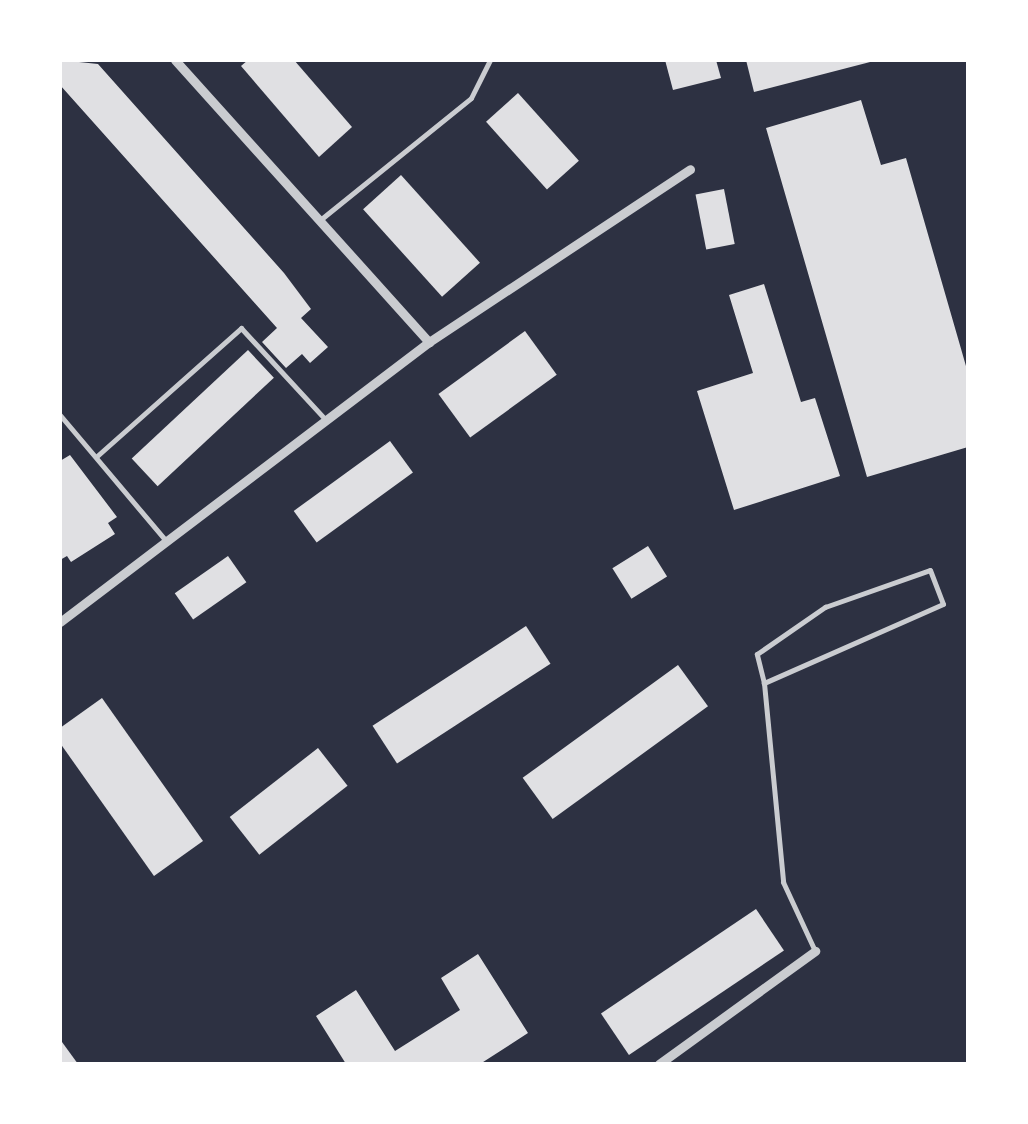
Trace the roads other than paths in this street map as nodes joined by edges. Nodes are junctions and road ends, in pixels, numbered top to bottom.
1 (175, 60) edge
2 (490, 60) edge
3 (690, 169) dead end
4 (319, 220) junction
5 (429, 342) junction
6 (60, 415) edge
7 (326, 420) junction
8 (97, 456) junction
9 (166, 541) junction
10 (60, 622) edge
11 (764, 683) junction
12 (815, 950) joint
13 (659, 1064) edge

1 - 4 street
2 - 4 lane
3 - 5 street
4 - 5 street
5 - 7 street
6 - 8 lane
7 - 8 lane
7 - 9 street
8 - 9 lane
9 - 10 street
11 - 11 lane
11 - 12 lane
12 - 13 street

